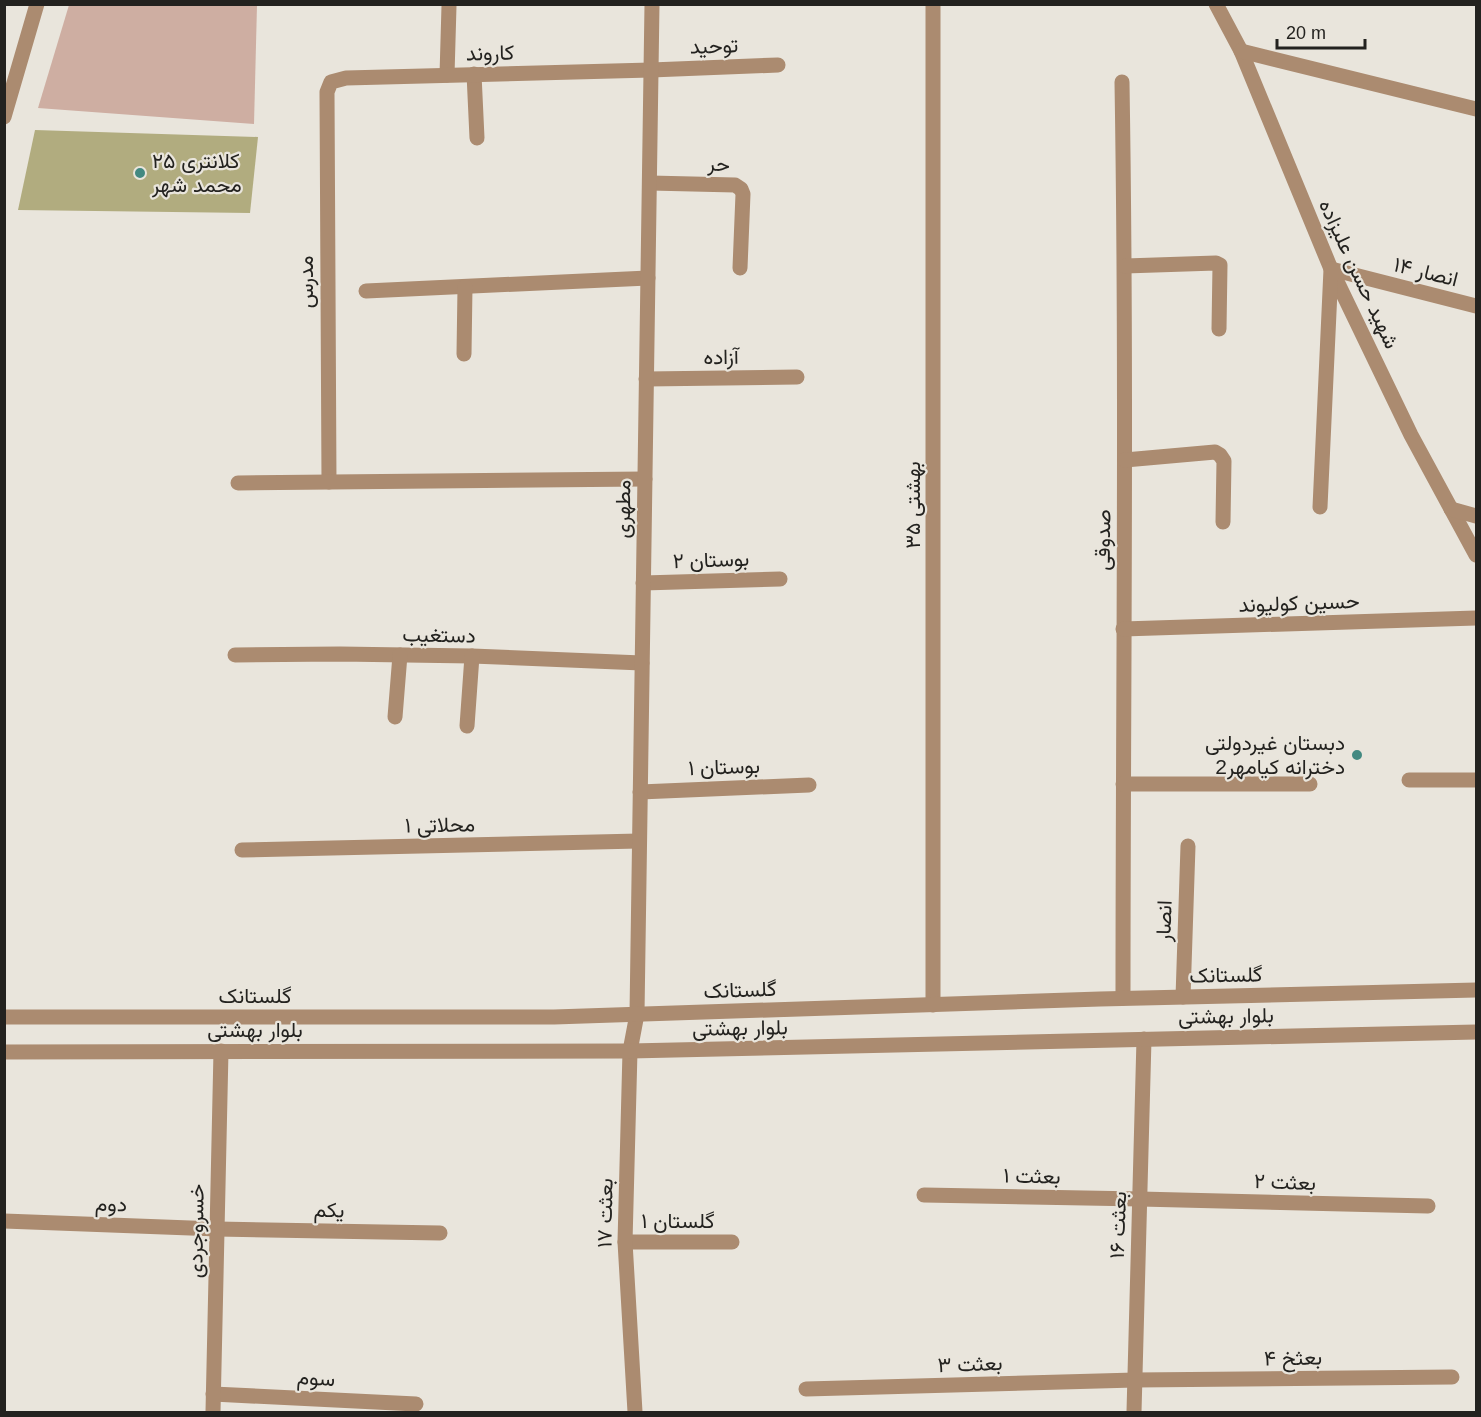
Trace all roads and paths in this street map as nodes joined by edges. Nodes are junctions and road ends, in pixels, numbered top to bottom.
1 (37, 4) edge
2 (652, 4) edge
3 (933, 4) edge
4 (1216, 4) edge
5 (448, 6) edge
6 (1241, 51) junction
7 (778, 65) dead end
8 (651, 70) junction
9 (474, 74) junction
10 (447, 75) junction
11 (331, 82) joint
12 (1122, 82) dead end
13 (1476, 109) edge
14 (4, 117) edge
15 (477, 138) dead end
16 (650, 183) junction
17 (1125, 266) junction
18 (740, 268) dead end
19 (1331, 269) junction
20 (648, 278) junction
21 (465, 287) junction
22 (366, 291) dead end
23 (1476, 306) edge
24 (1220, 328) dead end
25 (464, 354) dead end
26 (797, 377) dead end
27 (646, 379) junction
28 (1125, 460) junction
29 (645, 479) junction
30 (329, 482) junction
31 (238, 483) dead end
32 (1320, 507) dead end
33 (1451, 509) junction
34 (1476, 516) edge
35 (1223, 522) dead end
36 (1476, 555) edge
37 (780, 579) dead end
38 (644, 583) junction
39 (1476, 618) edge
40 (1123, 629) junction
41 (236, 655) dead end
42 (400, 655) junction
43 (472, 656) junction
44 (642, 663) junction
45 (395, 717) dead end
46 (467, 726) dead end
47 (1409, 780) dead end
48 (1476, 780) edge
49 (809, 784) dead end
50 (1123, 784) junction
51 (1311, 784) dead end
52 (640, 792) junction
53 (639, 841) junction
54 (1188, 846) dead end
55 (242, 850) dead end
56 (1476, 990) edge
57 (1183, 997) junction
58 (1123, 998) junction
59 (933, 1005) junction
60 (637, 1014) junction
61 (4, 1017) edge
62 (1476, 1032) edge
63 (1144, 1039) junction
64 (221, 1051) junction
65 (4, 1052) edge
66 (630, 1052) junction
67 (924, 1196) dead end
68 (1140, 1199) junction
69 (1428, 1206) dead end
70 (4, 1221) edge
71 (217, 1229) junction
72 (440, 1233) dead end
73 (625, 1242) junction
74 (732, 1242) dead end
75 (1452, 1377) dead end
76 (1135, 1380) junction
77 (806, 1389) dead end
78 (213, 1394) junction
79 (416, 1404) dead end
80 (213, 1413) edge
81 (635, 1413) edge
82 (1134, 1413) edge

1 - 14 street
2 - 8 street, مطهری
3 - 59 street, بهشتی ۳۵
4 - 6 street, شهید حسن علیزاده
5 - 10 street
6 - 13 street
6 - 19 street, شهید حسن علیزاده
7 - 8 street, توحید
8 - 9 street, کاروند
8 - 16 street, مطهری
9 - 10 street, کاروند
9 - 15 street
10 - 11 street, کاروند
11 - 30 street, مدرس
12 - 17 street, صدوقی
16 - 18 street, حر
16 - 20 street, مطهری
17 - 24 street
17 - 28 street, صدوقی
19 - 23 street, انصار ۱۴
19 - 32 street
19 - 33 street, شهید حسن علیزاده
20 - 21 street
20 - 27 street, مطهری
21 - 22 street
21 - 25 street
26 - 27 street, آزاده
27 - 29 street, مطهری
28 - 35 street
28 - 40 street, صدوقی
29 - 30 street
29 - 38 street, مطهری
30 - 31 street
33 - 34 street
33 - 36 street, شهید حسن علیزاده
37 - 38 street, بوستان ۲
38 - 44 street, مطهری
39 - 40 street, حسین کولیوند
40 - 50 street, صدوقی
41 - 42 street, دستغیب
42 - 43 street, دستغیب
42 - 45 street
43 - 44 street, دستغیب
43 - 46 street
44 - 52 street, مطهری
47 - 48 street
49 - 52 street, بوستان ۱
50 - 51 street
50 - 58 street, صدوقی
52 - 53 street, مطهری
53 - 55 street, محلاتی ۱
53 - 60 street, مطهری
54 - 57 street, انصار
56 - 57 street, گلستانک
57 - 58 street, گلستانک
58 - 59 street, گلستانک
59 - 60 street, گلستانک
60 - 61 street, گلستانک
60 - 66 street, بعثت ۱۷
62 - 63 street, بلوار بهشتی
63 - 66 street, بلوار بهشتی
63 - 68 street, بعثت ۱۶
64 - 65 street, بلوار بهشتی
64 - 66 street, بلوار بهشتی
64 - 71 street, خسروجردی
66 - 73 street, بعثت ۱۷
67 - 68 street, بعثت ١
68 - 69 street, بعثت ۲
68 - 76 street, بعثت ۱۶
70 - 71 street, دوم
71 - 72 street, یکم
71 - 78 street, خسروجردی
73 - 74 street, گلستان ۱
73 - 81 street, بعثت ۱۷
75 - 76 street, بعثخ ۴
76 - 77 street, بعثت ۳
76 - 82 street, بعثت ۱۶
78 - 79 street, سوم
78 - 80 street, خسروجردی

